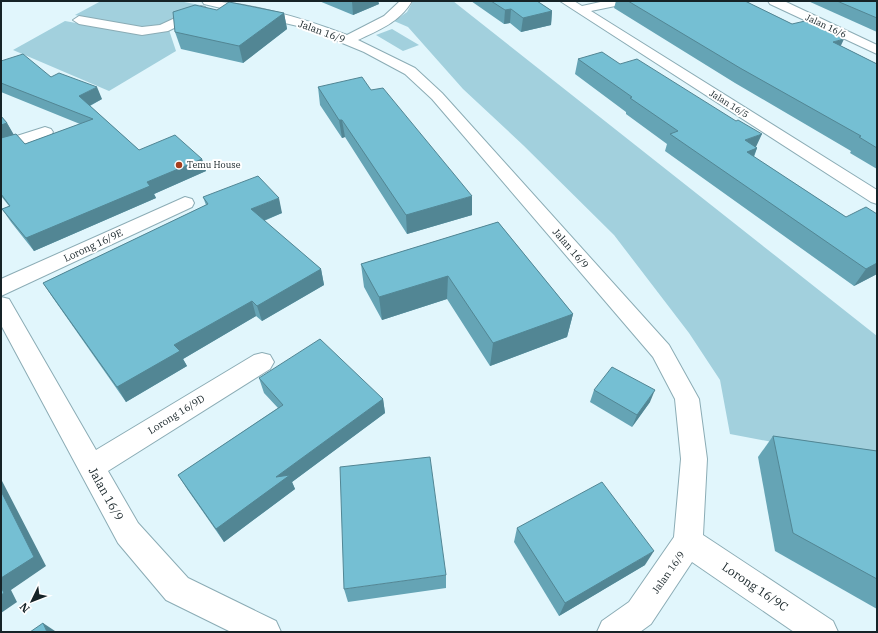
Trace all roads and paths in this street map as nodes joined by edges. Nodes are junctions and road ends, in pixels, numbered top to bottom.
1 (406, 1) edge
2 (566, 1) edge
3 (621, 1) edge
4 (774, 1) edge
5 (213, 2) edge
6 (581, 10) junction
7 (79, 20) dead end
8 (348, 40) junction
9 (877, 50) edge
10 (46, 132) dead end
11 (1, 148) edge
12 (877, 198) edge
13 (184, 203) dead end
14 (1, 288) edge
15 (1, 305) edge
16 (262, 362) dead end
17 (91, 467) junction
18 (688, 542) junction
19 (265, 632) edge
20 (613, 632) edge
21 (822, 632) edge

1 - 8 street
2 - 6 street, Jalan 16/5
3 - 6 street
4 - 9 street, Jalan 16/6
5 - 7 street
5 - 8 street, Jalan 16/9
6 - 12 street, Jalan 16/5
8 - 18 street, Jalan 16/9
10 - 11 street
13 - 14 street, Lorong 16/9E
15 - 17 street, Jalan 16/9
16 - 17 street, Lorong 16/9D
17 - 19 street, Jalan 16/9
18 - 20 street, Jalan 16/9
18 - 21 street, Lorong 16/9C

